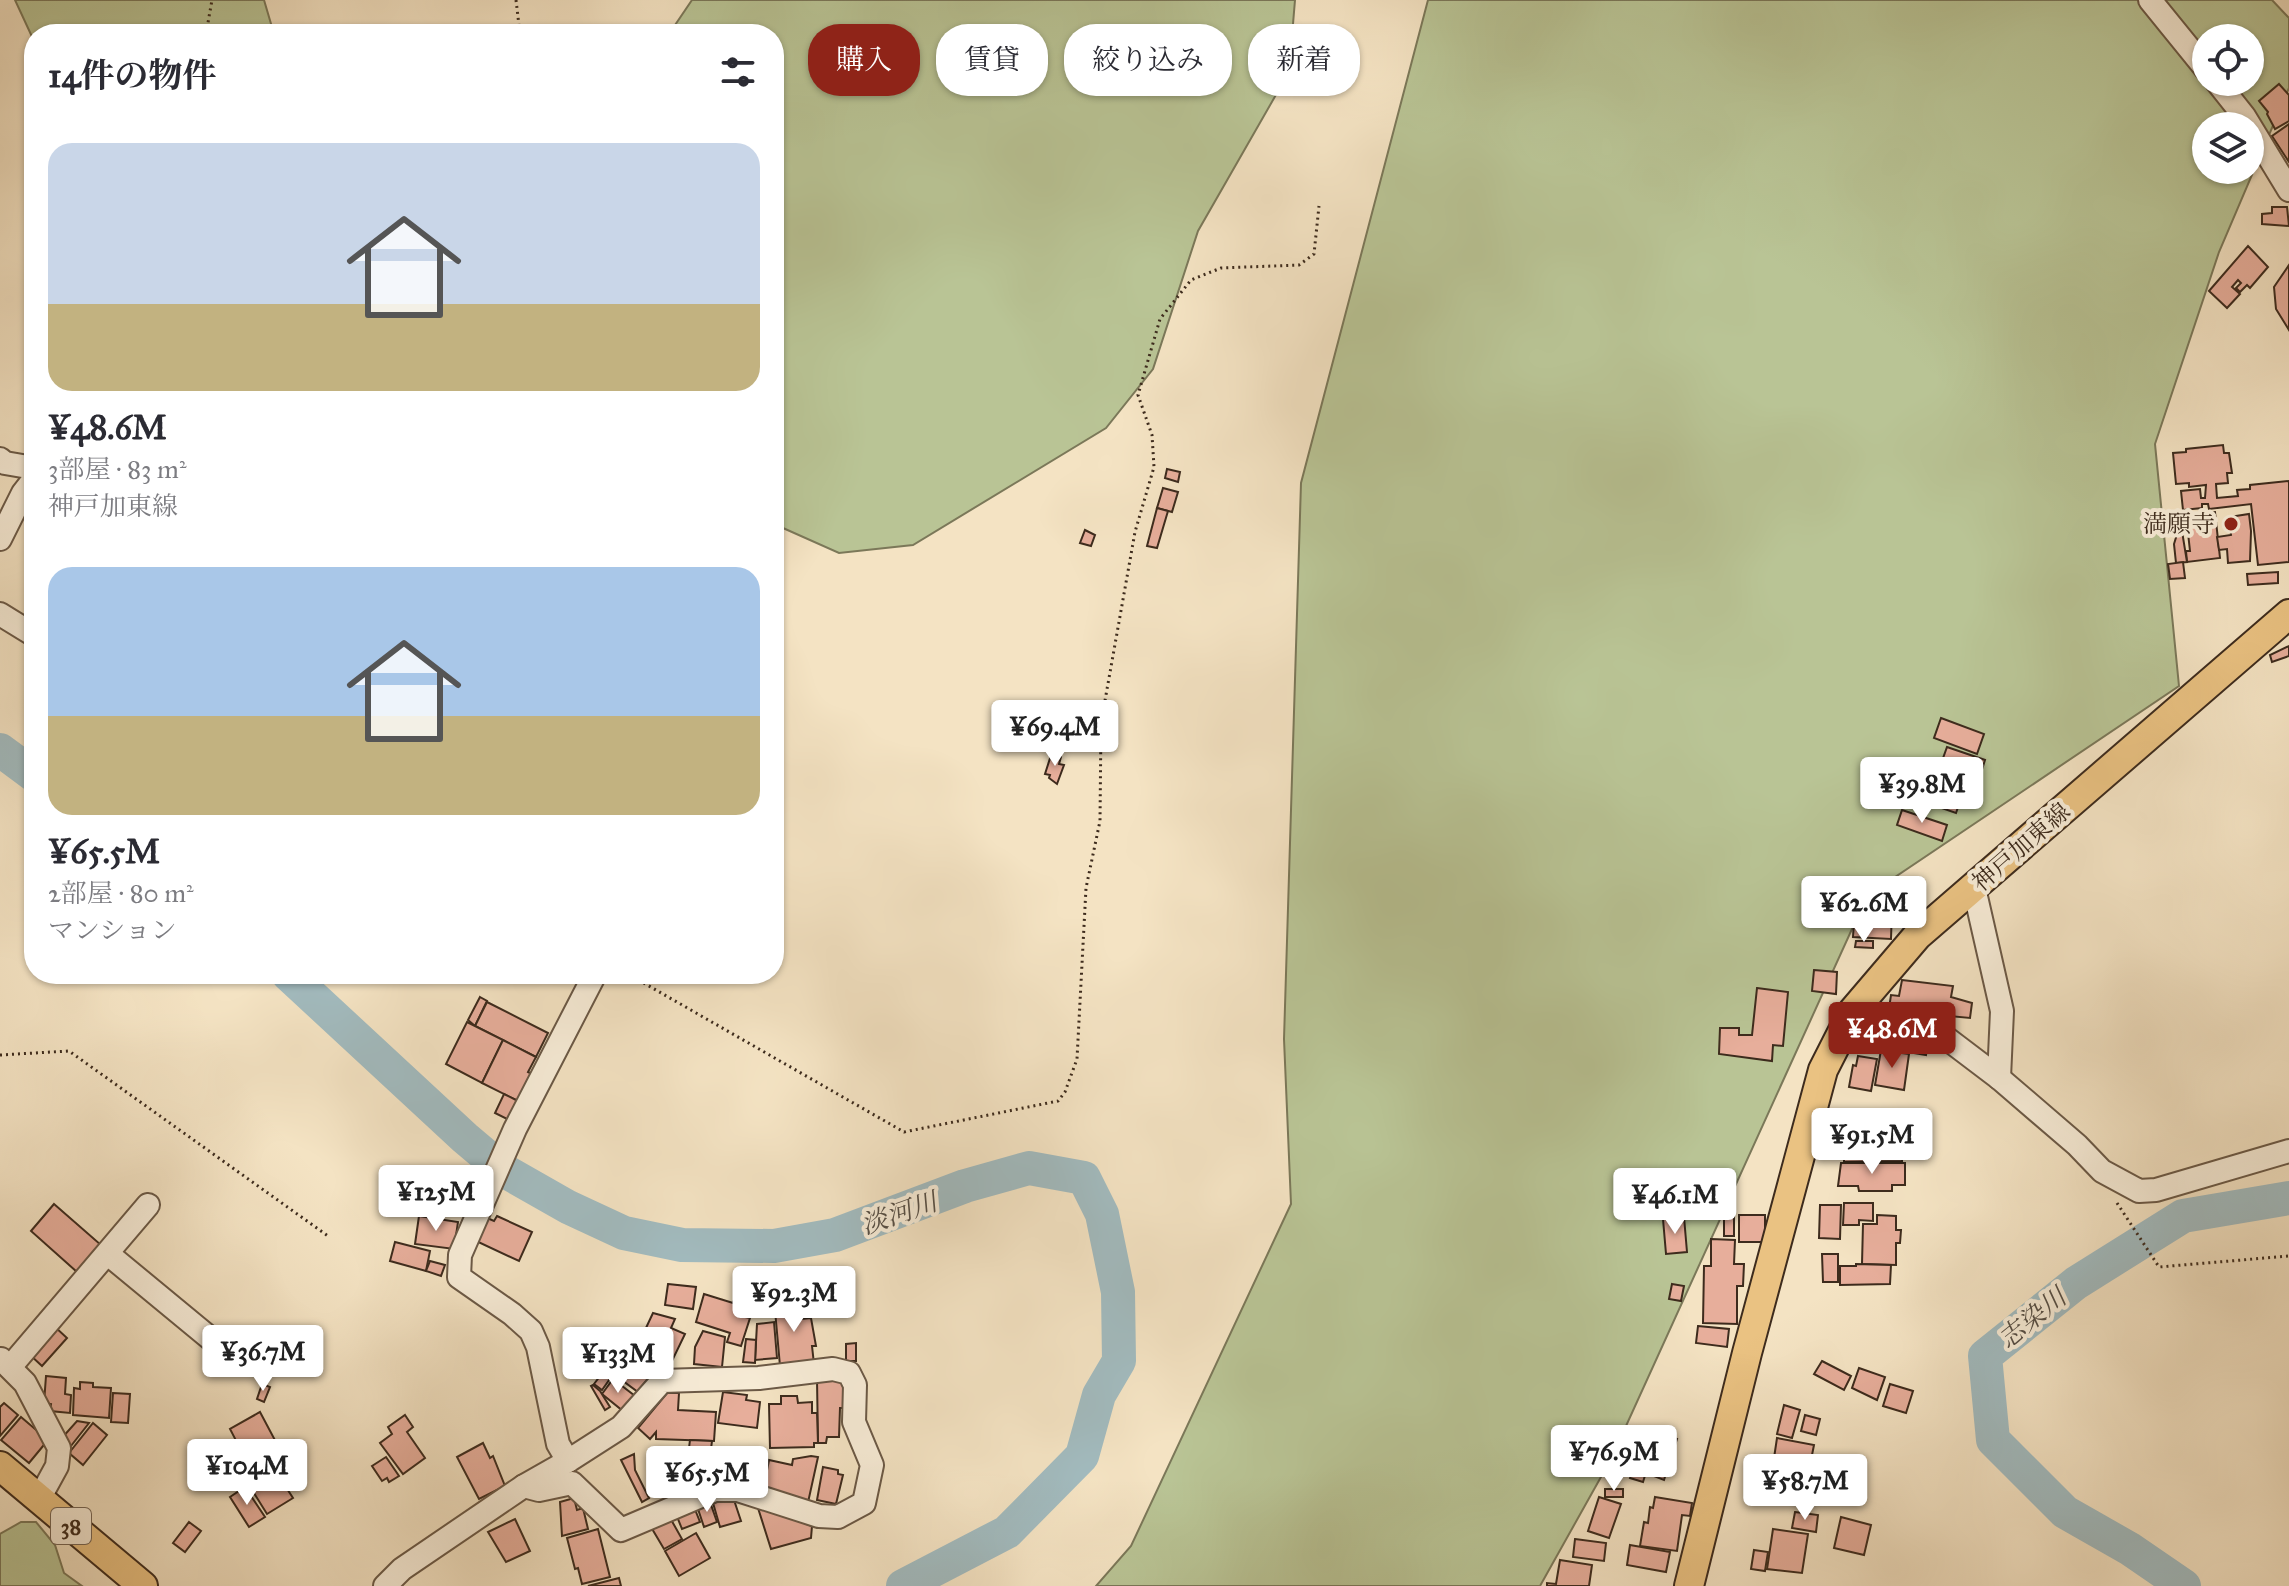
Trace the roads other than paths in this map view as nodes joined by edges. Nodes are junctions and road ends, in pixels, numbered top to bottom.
1 (2150, 0) edge
2 (2192, 52) edge
3 (2228, 96) edge
4 (2289, 190) edge
5 (0, 459) edge
6 (24, 466) edge
7 (24, 492) edge
8 (0, 539) edge
9 (0, 614) edge
10 (2289, 614) edge
11 (24, 629) edge
12 (1974, 888) junction
13 (590, 984) edge
14 (1853, 1011) junction
15 (1999, 1078) junction
16 (2289, 1151) edge
17 (148, 1205) dead end
18 (108, 1254) junction
19 (217, 1344) dead end
20 (5, 1362) edge
21 (568, 1461) junction
22 (0, 1466) edge
23 (524, 1486) junction
24 (39, 1499) junction
25 (1695, 1585) edge
26 (143, 1586) edge
27 (385, 1586) edge

1 - 2 street
3 - 4 street
5 - 6 street
7 - 8 street
9 - 11 street
10 - 12 main road, 神戸加東線
12 - 14 main road, 神戸加東線
12 - 15 street
13 - 21 street
14 - 15 street
14 - 25 main road, 神戸加東線
15 - 16 street
17 - 18 street
18 - 19 street
18 - 20 street
20 - 24 street
21 - 23 street
21 - 23 street
22 - 24 main road, 38
23 - 27 street
24 - 26 main road, 38

